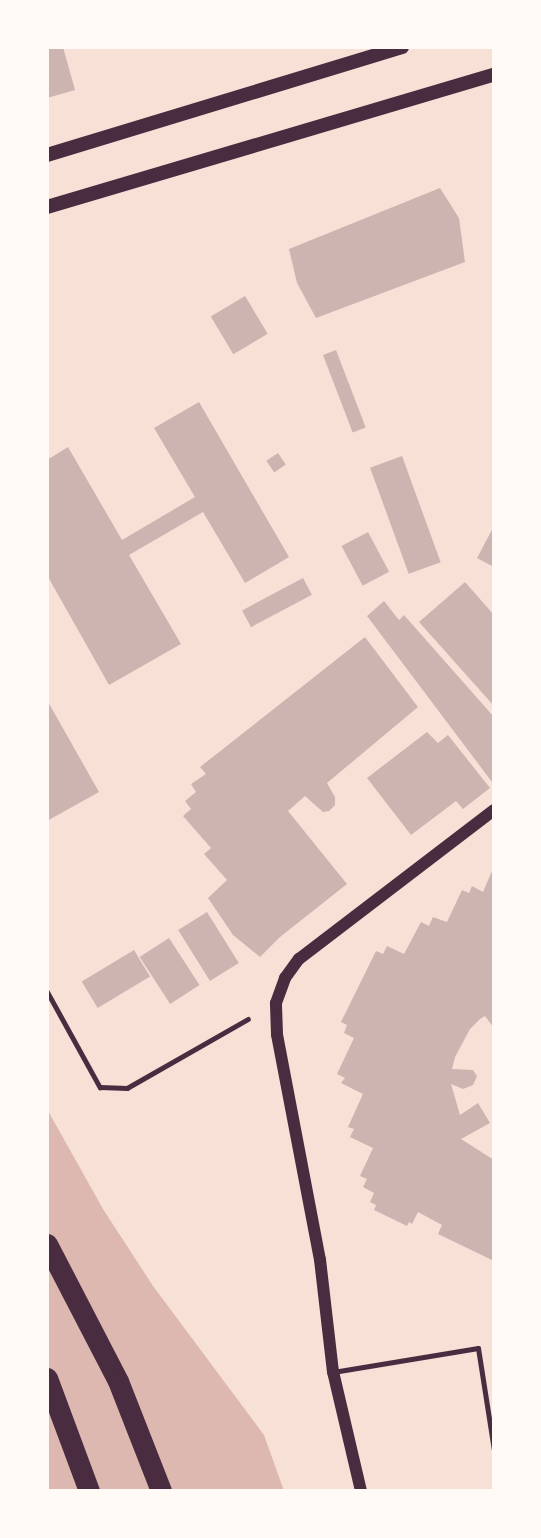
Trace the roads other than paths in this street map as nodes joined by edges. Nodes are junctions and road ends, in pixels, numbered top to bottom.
1 (402, 47) edge
2 (494, 75) edge
3 (47, 155) edge
4 (47, 207) edge
5 (494, 810) edge
6 (47, 1244) edge
7 (333, 1372) junction
8 (47, 1378) edge
9 (494, 1450) edge
10 (89, 1491) edge
11 (161, 1491) edge
12 (361, 1491) edge

1 - 3 main road
2 - 4 main road
5 - 7 street
6 - 11 highway
7 - 9 lane
7 - 12 street
8 - 10 highway

